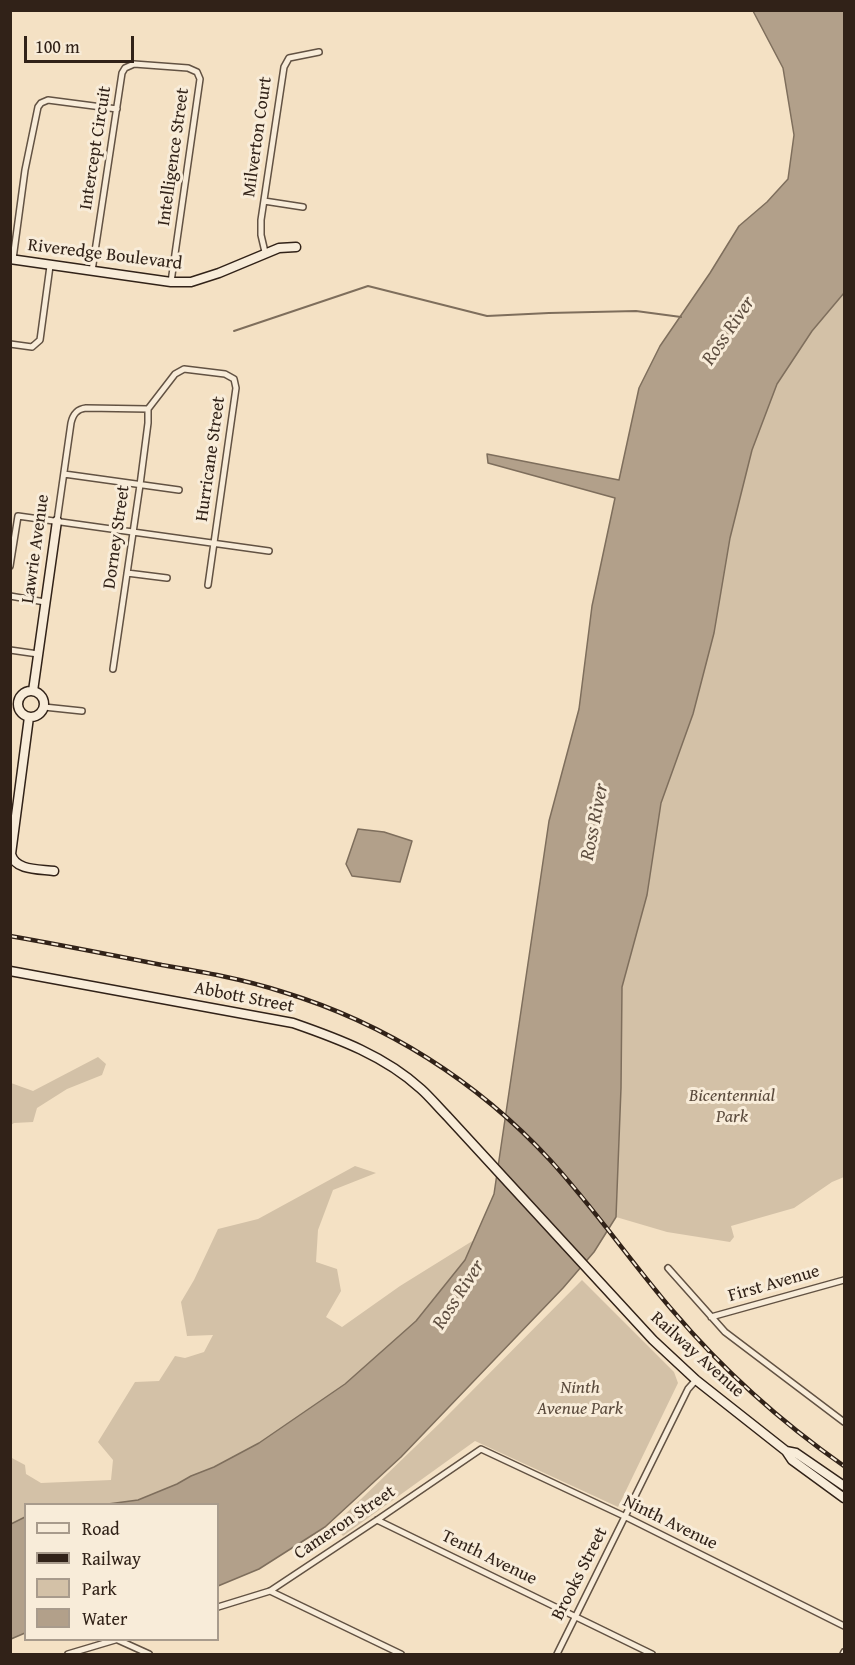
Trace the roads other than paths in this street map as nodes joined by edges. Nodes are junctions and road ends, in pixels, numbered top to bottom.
1 (319, 52) dead end
2 (197, 72) joint
3 (117, 109) junction
4 (264, 201) junction
5 (303, 207) dead end
6 (296, 247) dead end
7 (265, 252) junction
8 (12, 259) edge
9 (50, 266) junction
10 (92, 271) junction
11 (171, 282) junction
12 (10, 344) edge
13 (147, 409) junction
14 (64, 474) junction
15 (140, 485) junction
16 (179, 490) dead end
17 (57, 521) junction
18 (133, 531) junction
19 (214, 544) junction
20 (269, 551) dead end
21 (10, 566) edge
22 (127, 573) junction
23 (167, 578) dead end
24 (208, 585) dead end
25 (10, 596) edge
26 (45, 602) junction
27 (10, 650) edge
28 (38, 654) junction
29 (113, 669) dead end
30 (33, 691) junction
31 (14, 703) edge
32 (44, 707) junction
33 (82, 711) dead end
34 (30, 717) junction
35 (54, 871) dead end
36 (10, 971) edge
37 (668, 1268) dead end
38 (593, 1276) joint
39 (844, 1280) edge
40 (711, 1317) junction
41 (696, 1380) junction
42 (844, 1422) edge
43 (481, 1449) joint
44 (786, 1451) junction
45 (844, 1486) edge
46 (844, 1498) edge
47 (626, 1517) junction
48 (377, 1520) junction
49 (270, 1591) junction
50 (219, 1607) edge
51 (575, 1617) junction
52 (844, 1626) edge
53 (114, 1641) edge
54 (119, 1641) edge
55 (68, 1654) edge
56 (149, 1654) edge
57 (401, 1654) edge
58 (557, 1654) edge
59 (652, 1654) edge

1 - 4 street, Milverton Court
2 - 3 street, Intercept Circuit
2 - 11 street, Intelligence Street
3 - 8 street
3 - 10 street, Intercept Circuit
4 - 5 street
4 - 7 street, Milverton Court
6 - 7 main road, Riveredge Boulevard
7 - 11 main road, Riveredge Boulevard
8 - 9 main road, Riveredge Boulevard
9 - 10 main road, Riveredge Boulevard
9 - 12 street
10 - 11 main road, Riveredge Boulevard
13 - 14 street, Lawrie Avenue
13 - 15 street, Dorney Street
13 - 19 street, Hurricane Street
14 - 15 street
14 - 17 street, Lawrie Avenue
15 - 16 street
15 - 18 street, Dorney Street
17 - 18 street
17 - 21 street
17 - 26 main road, Lawrie Avenue
18 - 19 street
18 - 22 street, Dorney Street
19 - 20 street
19 - 24 street
22 - 23 street
22 - 29 street, Dorney Street
25 - 26 street
26 - 28 main road, Lawrie Avenue
27 - 28 street
28 - 30 main road, Lawrie Avenue
30 - 31 main road
30 - 32 main road
31 - 34 main road
32 - 33 street
32 - 34 main road
34 - 35 main road
36 - 38 main road, Abbott Street
37 - 40 street, Railway Avenue
38 - 41 main road, Railway Avenue
39 - 40 street, First Avenue
40 - 42 street, Railway Avenue
41 - 44 main road, Railway Avenue
41 - 47 street, Brooks Street
43 - 47 street, Ninth Avenue
43 - 48 street, Cameron Street
44 - 45 main road, Railway Avenue
44 - 46 main road, Railway Avenue
47 - 51 street, Brooks Street
47 - 52 street, Ninth Avenue
48 - 49 street, Cameron Street
48 - 51 street, Tenth Avenue
49 - 50 street, Cameron Street
49 - 57 street
51 - 58 street, Brooks Street
51 - 59 street, Tenth Avenue
53 - 55 street
54 - 56 street

